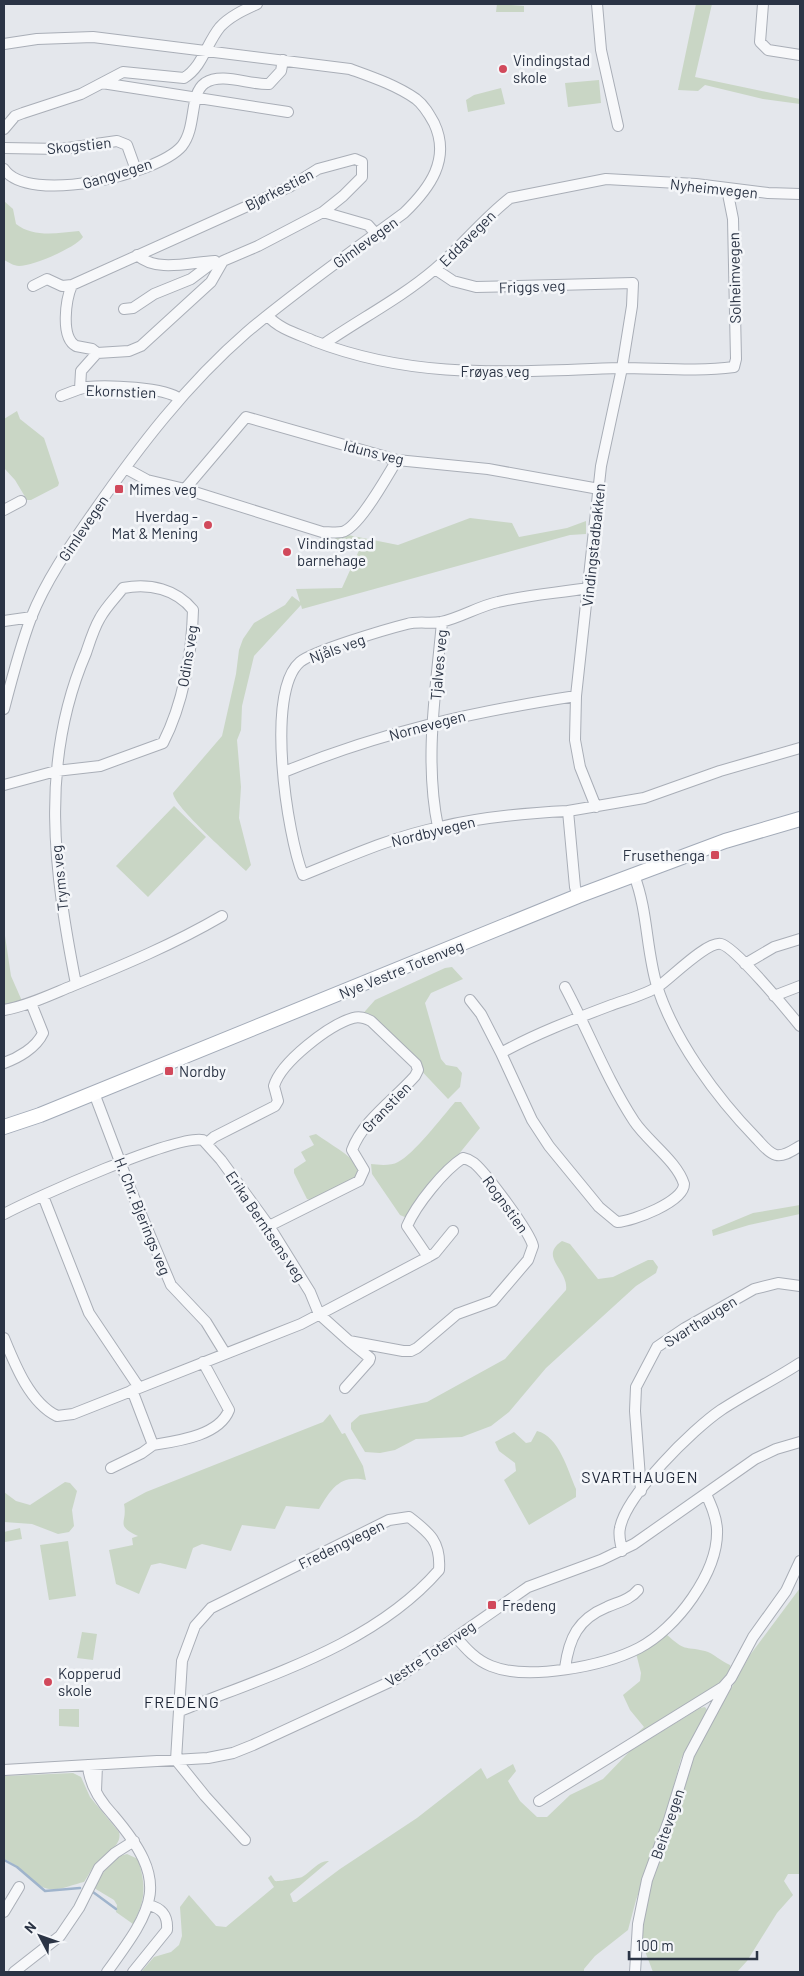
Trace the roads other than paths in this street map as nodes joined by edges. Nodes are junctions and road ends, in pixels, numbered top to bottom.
1 (257, 4) edge
2 (597, 4) edge
3 (763, 4) edge
4 (4, 44) edge
5 (206, 51) junction
6 (800, 55) edge
7 (283, 60) junction
8 (102, 84) junction
9 (195, 99) junction
10 (288, 112) dead end
11 (618, 126) dead end
12 (4, 129) edge
13 (4, 148) edge
14 (4, 169) edge
15 (136, 170) junction
16 (628, 181) joint
17 (727, 189) junction
18 (800, 194) edge
19 (323, 212) junction
20 (376, 234) junction
21 (137, 255) junction
22 (219, 261) junction
23 (435, 269) junction
24 (633, 283) joint
25 (72, 285) junction
26 (32, 286) dead end
27 (124, 309) dead end
28 (268, 316) junction
29 (324, 344) junction
30 (97, 353) junction
31 (734, 367) joint
32 (622, 368) junction
33 (80, 389) junction
34 (61, 396) dead end
35 (180, 399) junction
36 (397, 460) junction
37 (124, 468) junction
38 (599, 489) junction
39 (186, 490) junction
40 (21, 501) dead end
41 (4, 510) edge
42 (588, 588) junction
43 (32, 617) junction
44 (4, 621) edge
45 (442, 622) junction
46 (576, 696) junction
47 (4, 709) edge
48 (433, 722) junction
49 (800, 748) edge
50 (56, 771) junction
51 (284, 772) junction
52 (4, 785) edge
53 (596, 807) junction
54 (568, 811) junction
55 (800, 819) edge
56 (438, 827) junction
57 (303, 875) joint
58 (634, 875) junction
59 (578, 896) junction
60 (222, 916) dead end
61 (800, 938) edge
62 (745, 964) junction
63 (76, 984) junction
64 (800, 986) edge
65 (565, 987) dead end
66 (658, 987) junction
67 (774, 996) junction
68 (470, 1000) dead end
69 (31, 1003) junction
70 (4, 1010) edge
71 (581, 1017) junction
72 (800, 1026) edge
73 (501, 1053) junction
74 (4, 1063) edge
75 (94, 1093) junction
76 (4, 1126) edge
77 (207, 1143) junction
78 (800, 1146) edge
79 (120, 1163) junction
80 (43, 1196) junction
81 (4, 1214) edge
82 (270, 1226) junction
83 (453, 1231) dead end
84 (428, 1257) junction
85 (800, 1286) edge
86 (319, 1314) junction
87 (4, 1338) edge
88 (349, 1341) junction
89 (226, 1353) junction
90 (203, 1362) junction
91 (800, 1363) edge
92 (135, 1388) junction
93 (345, 1388) dead end
94 (800, 1442) edge
95 (153, 1445) junction
96 (111, 1468) dead end
97 (640, 1491) junction
98 (706, 1494) junction
99 (622, 1551) junction
100 (800, 1561) edge
101 (638, 1590) dead end
102 (456, 1637) junction
103 (565, 1668) junction
104 (726, 1684) junction
105 (180, 1711) junction
106 (176, 1760) junction
107 (93, 1765) junction
108 (4, 1770) edge
109 (539, 1801) dead end
110 (245, 1840) dead end
111 (134, 1841) junction
112 (19, 1887) dead end
113 (148, 1905) junction
114 (4, 1912) edge
115 (14, 1972) edge
116 (108, 1972) edge
117 (133, 1972) edge
118 (635, 1972) edge

1 - 5 street
2 - 11 street
3 - 6 street
4 - 5 street, Gimlevegen
5 - 7 street, Gimlevegen
5 - 8 street
7 - 9 street
7 - 20 street, Gimlevegen
8 - 9 street
8 - 12 street
9 - 10 street
9 - 15 street, Gangvegen
13 - 15 street, Skogstien
14 - 15 street, Gangvegen
16 - 17 street, Nyheimvegen
16 - 23 street, Eddavegen
17 - 18 street, Nyheimvegen
17 - 31 street, Solheimvegen
19 - 20 street
19 - 21 street, Bjørkestien
19 - 22 street, Bjørkestien
20 - 28 street, Gimlevegen
21 - 22 street, Bjørkestien
21 - 25 street, Bjørkestien
22 - 27 street, Bjørkestien
22 - 30 street
23 - 24 street, Friggs veg
23 - 29 street, Eddavegen
24 - 32 street, Vindingstadbakken
25 - 26 street
25 - 30 street
28 - 29 street, Frøyas veg
28 - 35 street, Gimlevegen
29 - 32 street, Frøyas veg
30 - 33 street
31 - 32 street, Frøyas veg
32 - 38 street, Vindingstadbakken
33 - 34 street, Ekornstien
33 - 35 street, Ekornstien
35 - 37 street, Gimlevegen
36 - 38 street, Iduns veg
36 - 39 street, Iduns veg
36 - 39 street
37 - 39 street
37 - 43 street, Gimlevegen
38 - 42 street, Vindingstadbakken
40 - 41 street
42 - 45 street, Njåls veg
42 - 46 street, Vindingstadbakken
43 - 44 street
43 - 47 street, Gimlevegen
45 - 48 street, Tjalves veg
45 - 51 street, Njåls veg
46 - 48 street, Nornevegen
46 - 53 street, Vindingstadbakken
48 - 51 street, Nornevegen
48 - 56 street, Tjalves veg
49 - 53 street, Nordbyvegen
50 - 50 street, Odins veg
50 - 52 street, Odins veg
50 - 63 street, Tryms veg
51 - 57 street, Njåls veg
53 - 54 street, Nordbyvegen
54 - 56 street, Nordbyvegen
54 - 59 street
55 - 58 main road, Nye Vestre Totenveg
56 - 57 street, Nordbyvegen
58 - 59 main road, Nye Vestre Totenveg
58 - 66 street
59 - 75 main road, Nye Vestre Totenveg
60 - 63 street
61 - 62 street
62 - 66 street
62 - 67 street
63 - 69 street
64 - 67 street
65 - 71 street
66 - 71 street
66 - 78 street
67 - 72 street
68 - 73 street
69 - 70 street
69 - 74 street
71 - 73 street
71 - 73 street
75 - 76 main road, Nye Vestre Totenveg
75 - 79 street, H. Chr. Bjerings veg
77 - 79 street
77 - 82 street, Erika Berntsens veg
77 - 82 street, Granstien
79 - 80 street
79 - 89 street, H. Chr. Bjerings veg
80 - 81 street
80 - 92 street
82 - 86 street, Erika Berntsens veg
83 - 84 street
84 - 86 street
84 - 88 street, Rognstien
85 - 97 street, Svarthaugen
86 - 88 street
86 - 89 street
87 - 92 street
88 - 93 street
89 - 90 street
90 - 92 street
90 - 95 street
91 - 97 street
92 - 95 street
94 - 98 street, Vestre Totenveg
95 - 96 street
97 - 99 street
98 - 99 street, Vestre Totenveg
98 - 103 street
99 - 102 street, Vestre Totenveg
100 - 104 street, Beitevegen
101 - 103 street
102 - 103 street
102 - 106 street, Vestre Totenveg
104 - 109 street, Beitevegen
104 - 118 street, Beitevegen
105 - 105 street, Fredengvegen
105 - 106 street, Fredengvegen
106 - 107 street, Vestre Totenveg
106 - 110 street
107 - 108 street, Vestre Totenveg
107 - 111 street
111 - 113 street
111 - 115 street
112 - 114 street
113 - 116 street
113 - 117 street

